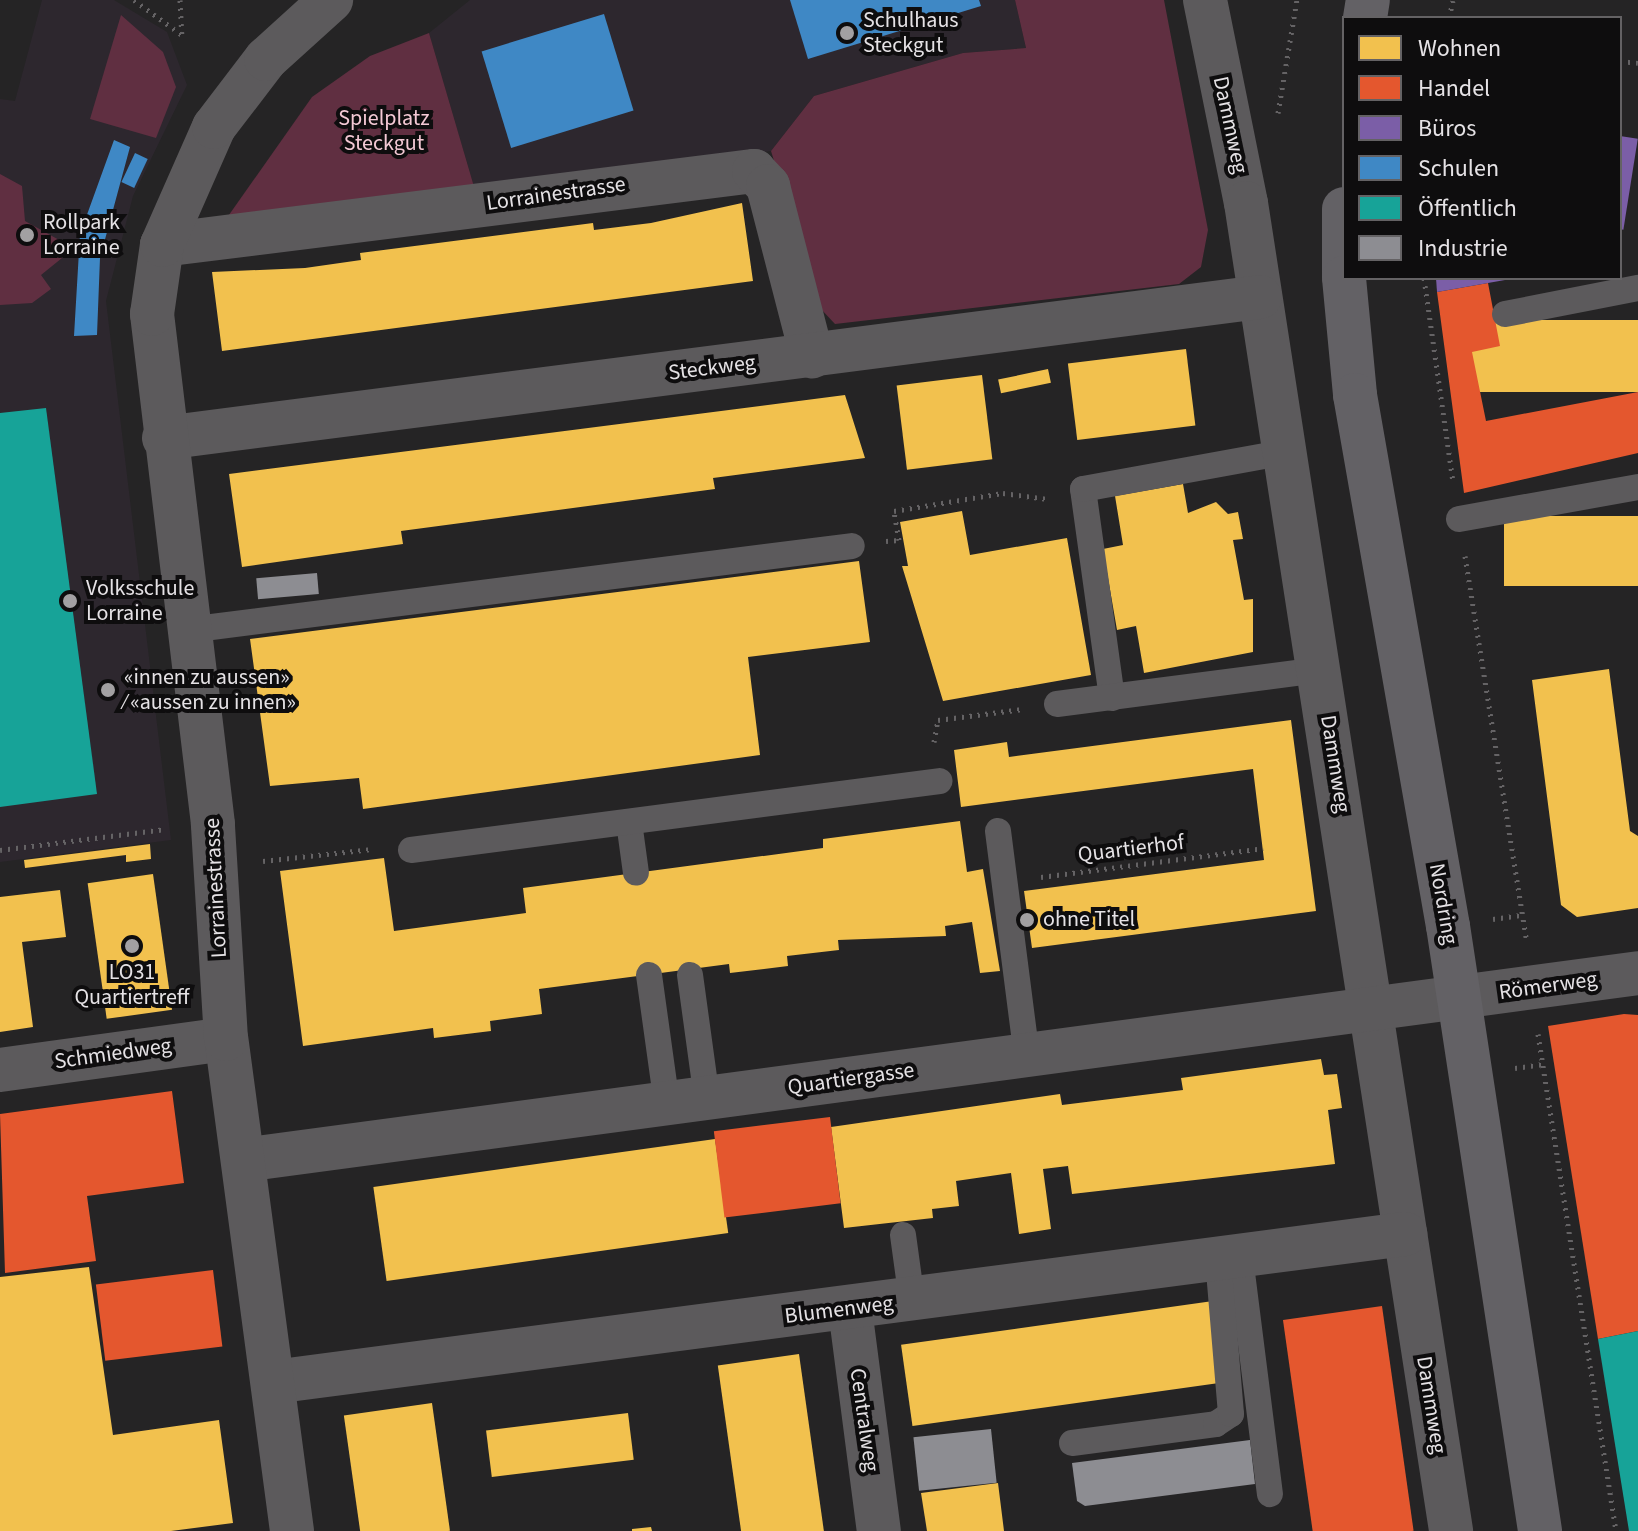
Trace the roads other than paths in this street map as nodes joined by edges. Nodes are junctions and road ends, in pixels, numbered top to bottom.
1 (331, 0) edge
2 (1205, 0) edge
3 (162, 245) junction
4 (1344, 280) edge
5 (1638, 288) edge
6 (1260, 297) junction
7 (1505, 314) dead end
8 (812, 356) junction
9 (164, 438) junction
10 (1286, 452) junction
11 (1638, 487) edge
12 (1459, 519) road end
13 (852, 546) road end
14 (188, 630) junction
15 (1320, 670) junction
16 (1112, 698) junction
17 (1057, 704) road end
18 (940, 781) road end
19 (629, 822) junction
20 (998, 831) dead end
21 (399, 852) road end
22 (636, 873) dead end
23 (1638, 973) edge
24 (649, 975) dead end
25 (690, 975) dead end
26 (1458, 998) junction
27 (1372, 1010) junction
28 (226, 1039) junction
29 (1027, 1056) junction
30 (0, 1070) edge
31 (687, 1101) junction
32 (243, 1160) junction
33 (1405, 1234) junction
34 (903, 1235) dead end
35 (1229, 1258) junction
36 (912, 1301) junction
37 (850, 1309) junction
38 (273, 1382) junction
39 (1072, 1443) dead end
40 (1270, 1494) dead end
41 (292, 1531) edge
42 (879, 1531) edge
43 (1451, 1531) edge
44 (1540, 1531) edge

1 - 3 street, Lorrainestrasse
2 - 6 street, Dammweg
3 - 8 street, Lorrainestrasse
3 - 9 street, Lorrainestrasse
4 - 26 main road, Nordring
5 - 7 lane
6 - 8 street, Steckweg
6 - 10 street, Dammweg
8 - 9 street, Steckweg
9 - 14 street, Lorrainestrasse
10 - 15 street, Dammweg
10 - 16 lane
11 - 12 lane
13 - 14 lane
14 - 28 street, Lorrainestrasse
15 - 16 lane
15 - 27 street, Dammweg
16 - 17 lane
18 - 19 lane
19 - 21 lane
19 - 22 lane
20 - 29 lane
23 - 26 street, Römerweg
24 - 31 lane
25 - 31 lane
26 - 27 street, Quartiergasse
26 - 44 main road, Nordring
27 - 29 street, Quartiergasse
27 - 33 street, Dammweg
28 - 30 street, Schmiedweg
28 - 32 street, Lorrainestrasse
29 - 31 street, Quartiergasse
31 - 32 street, Quartiergasse
32 - 38 street, Lorrainestrasse
33 - 35 street, Blumenweg
33 - 43 street, Dammweg
34 - 36 lane
35 - 36 street, Blumenweg
35 - 39 lane
35 - 40 lane
36 - 37 street, Blumenweg
37 - 38 street, Blumenweg
37 - 42 street, Centralweg
38 - 41 street, Lorrainestrasse

